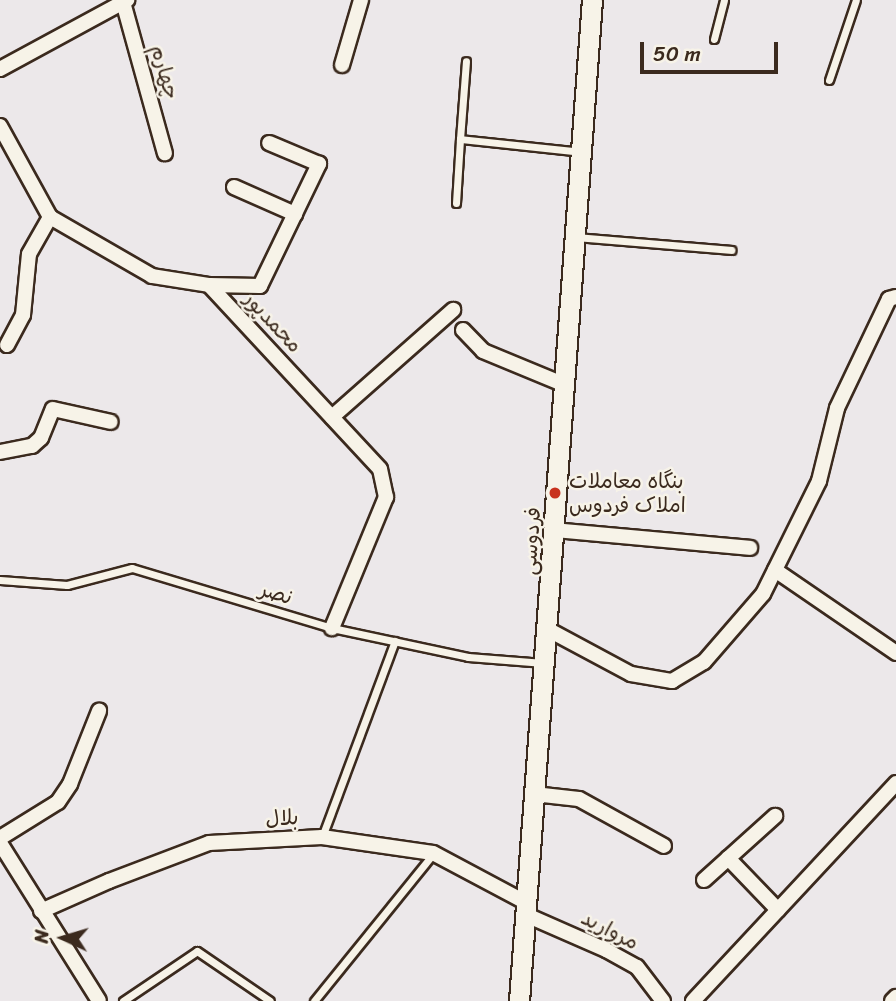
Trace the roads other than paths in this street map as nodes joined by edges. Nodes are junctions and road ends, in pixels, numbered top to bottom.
1 (361, 0) edge
2 (592, 0) edge
3 (724, 0) edge
4 (856, 0) edge
5 (125, 1) edge
6 (713, 39) dead end
7 (466, 61) dead end
8 (342, 65) dead end
9 (0, 69) edge
10 (829, 80) dead end
11 (0, 126) edge
12 (460, 139) junction
13 (269, 143) dead end
14 (582, 152) junction
15 (165, 153) dead end
16 (234, 187) dead end
17 (456, 203) dead end
18 (295, 214) junction
19 (50, 217) junction
20 (576, 236) junction
21 (732, 250) dead end
22 (209, 285) junction
23 (896, 297) edge
24 (453, 310) dead end
25 (463, 330) dead end
26 (7, 345) dead end
27 (565, 385) junction
28 (332, 417) junction
29 (111, 422) dead end
30 (0, 452) edge
31 (554, 530) junction
32 (750, 548) dead end
33 (775, 570) junction
34 (0, 580) edge
35 (332, 628) junction
36 (547, 629) junction
37 (395, 641) junction
38 (896, 653) edge
39 (544, 663) junction
40 (99, 711) dead end
41 (896, 783) edge
42 (534, 794) junction
43 (775, 816) dead end
44 (322, 837) junction
45 (0, 840) edge
46 (664, 846) dead end
47 (433, 853) junction
48 (728, 858) junction
49 (704, 880) dead end
50 (525, 908) junction
51 (778, 910) junction
52 (41, 911) junction
53 (896, 997) edge
54 (99, 1001) edge
55 (123, 1001) edge
56 (270, 1001) edge
57 (314, 1001) edge
58 (520, 1001) edge
59 (663, 1001) edge
60 (693, 1001) edge
61 (892, 1001) edge

1 - 8 street
2 - 14 main road, فردوسی
3 - 6 lane
4 - 10 lane
5 - 9 street
5 - 15 street, چهارم
7 - 12 lane
11 - 19 street
12 - 14 lane
12 - 17 lane
13 - 18 street
14 - 20 main road, فردوسی
16 - 18 street
18 - 22 street
19 - 22 street
19 - 26 street
20 - 21 lane
20 - 27 main road, فردوسی
22 - 28 street, محمدپور
23 - 33 street
24 - 28 street
25 - 27 street
27 - 31 main road, فردوسی
28 - 35 street, محمدپور
29 - 30 street
31 - 32 street
31 - 36 main road, فردوسی
33 - 36 street
33 - 38 street
34 - 35 lane, نصر
35 - 37 lane, نصر
36 - 39 main road, فردوسی
37 - 39 lane, نصر
37 - 44 lane
39 - 42 main road, فردوسی
40 - 45 street
41 - 51 street
42 - 46 street
42 - 50 main road, فردوسی
43 - 48 street
44 - 47 street, بلال
44 - 52 street, بلال
45 - 52 street
47 - 50 street, بلال
47 - 57 lane
48 - 49 street
48 - 51 street
50 - 58 main road, فردوسی
50 - 59 street, مروارید
51 - 60 street
52 - 54 street
53 - 61 street
55 - 56 lane

